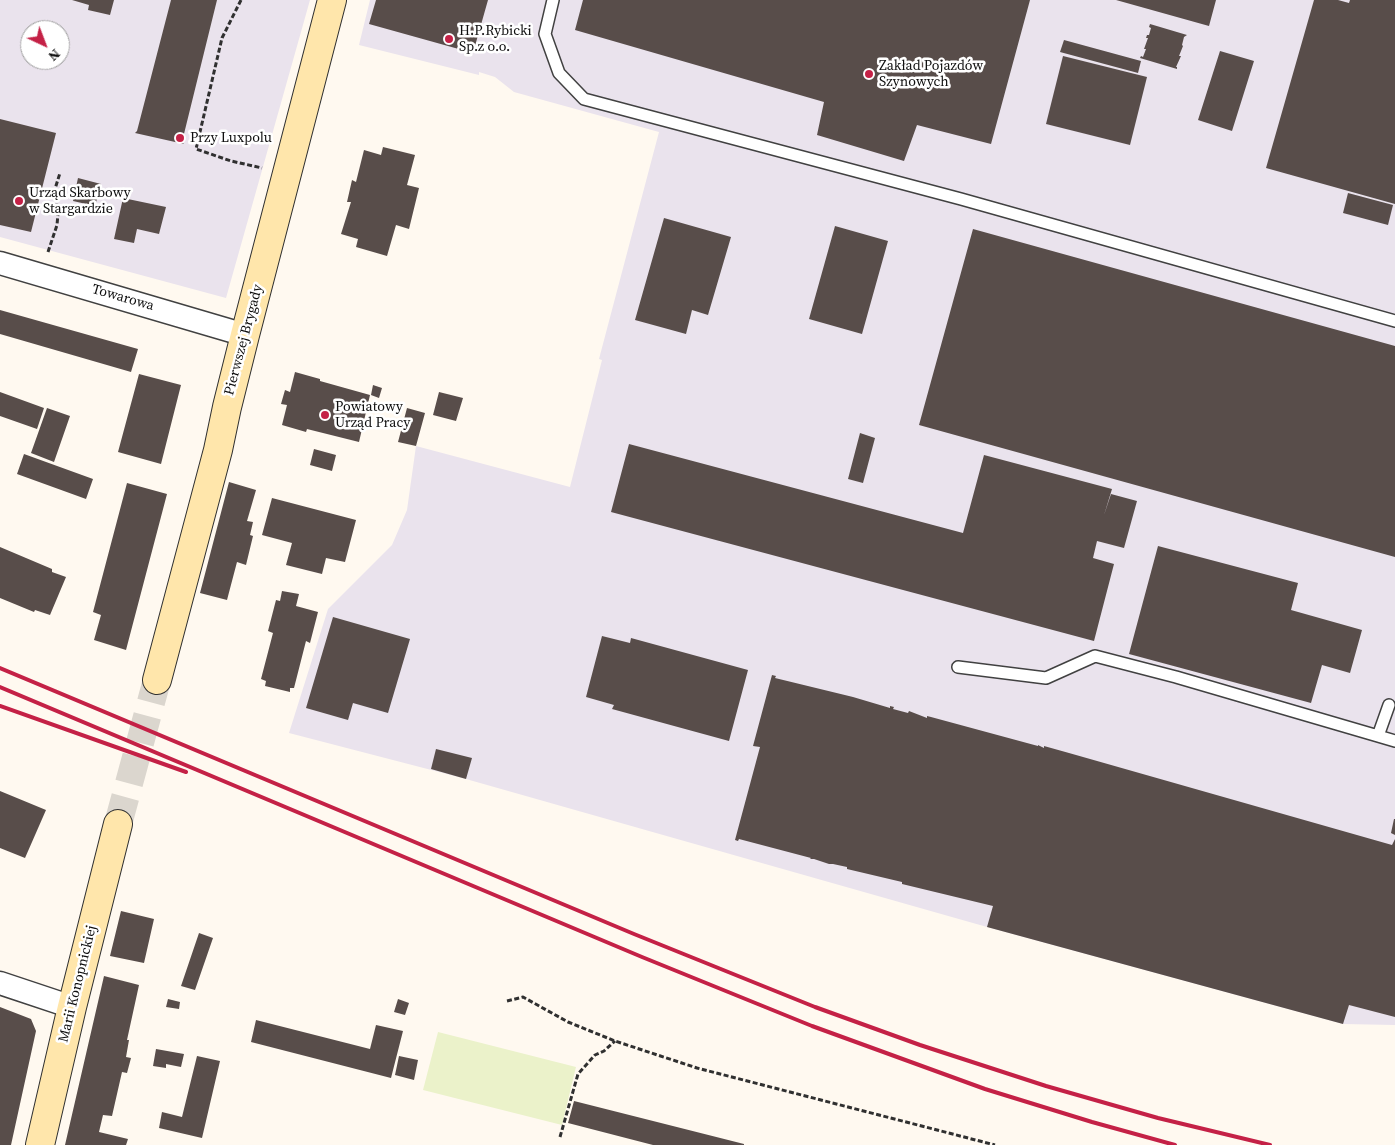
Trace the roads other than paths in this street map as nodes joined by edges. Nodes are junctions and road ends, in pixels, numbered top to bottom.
1 (332, 0) edge
2 (553, 0) edge
3 (0, 263) edge
4 (1395, 321) edge
5 (245, 335) junction
6 (958, 667) dead end
7 (157, 680) tunnel mouth
8 (1390, 705) dead end
9 (1378, 736) junction
10 (1395, 741) edge
11 (118, 824) tunnel mouth
12 (0, 983) edge
13 (72, 1007) junction
14 (40, 1145) edge

1 - 5 street, Pierwszej Brygady
2 - 4 lane
3 - 5 street, Towarowa
5 - 7 street, Pierwszej Brygady
6 - 9 lane
8 - 9 lane
9 - 10 lane
11 - 13 street, Marii Konopnickiej
12 - 13 street
13 - 14 street, Marii Konopnickiej

